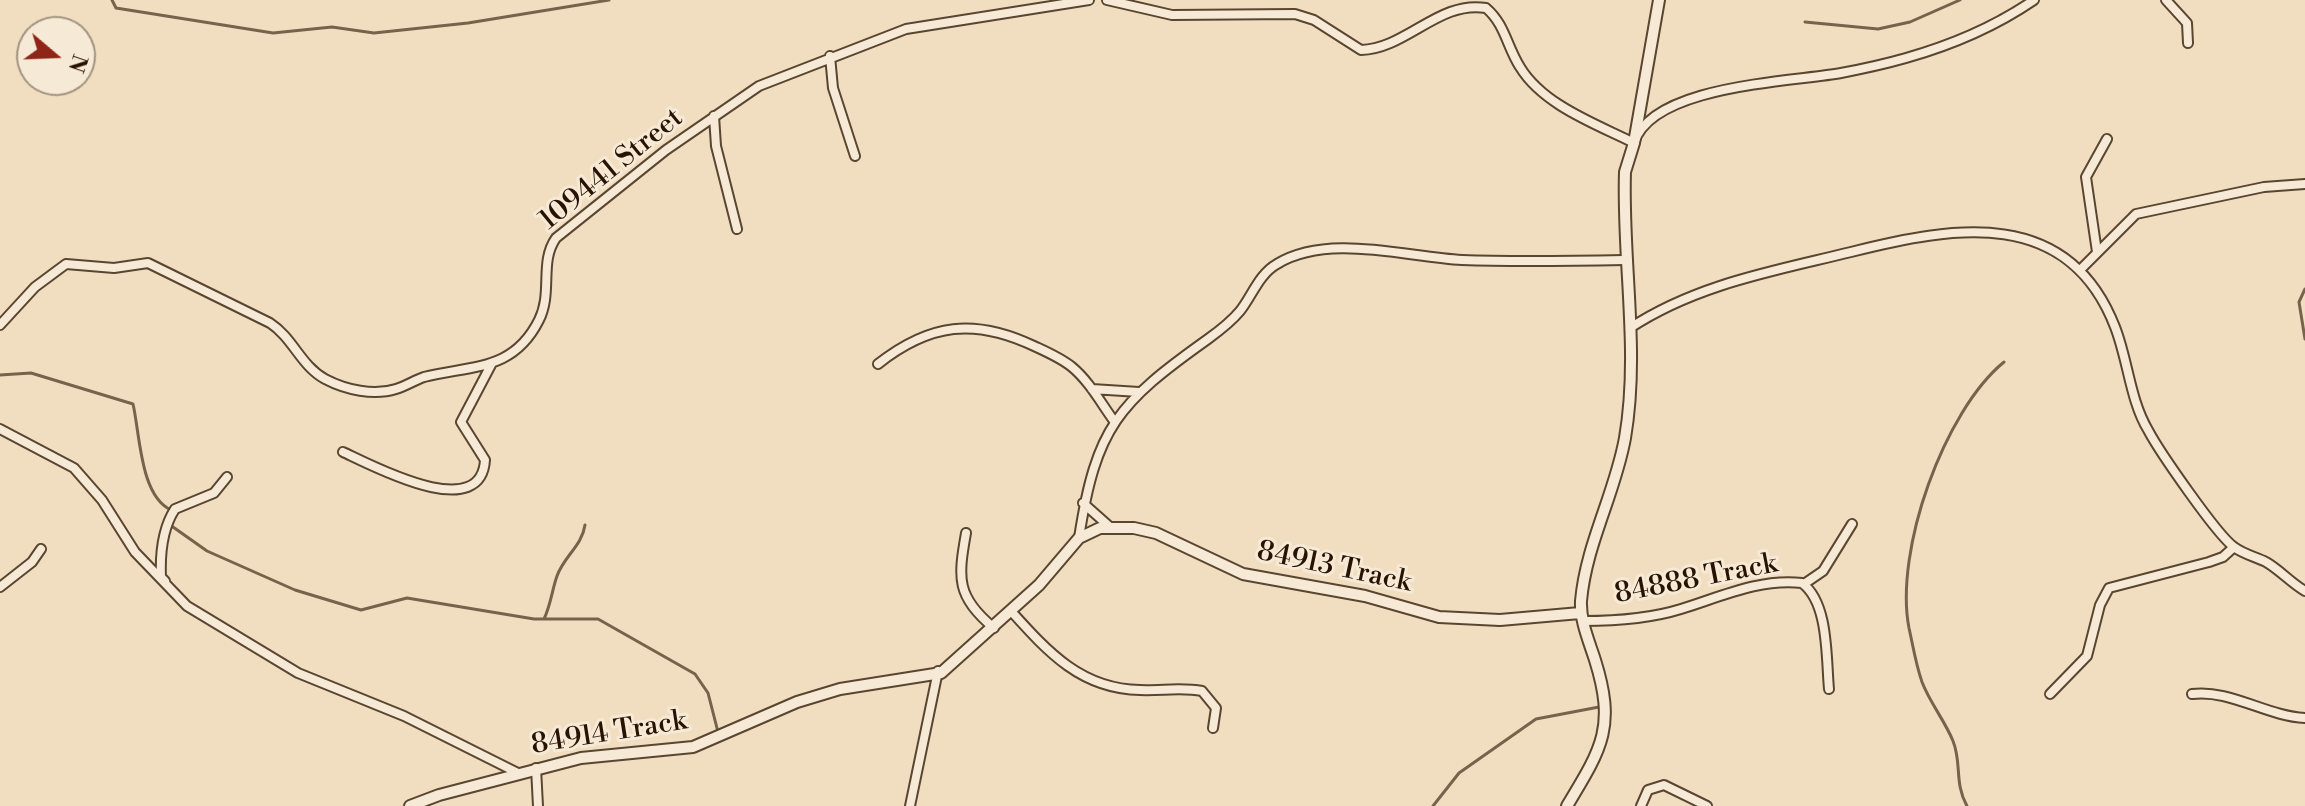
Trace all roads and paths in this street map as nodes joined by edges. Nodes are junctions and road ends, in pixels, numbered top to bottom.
1 (1089, 0) edge
2 (1107, 0) edge
3 (1659, 0) edge
4 (2034, 0) edge
5 (2166, 0) edge
6 (2188, 43) dead end
7 (830, 56) junction
8 (714, 116) junction
9 (2107, 139) dead end
10 (1634, 143) junction
11 (855, 156) dead end
12 (2305, 184) edge
13 (737, 229) dead end
14 (2097, 252) junction
15 (1625, 260) junction
16 (2080, 270) junction
17 (0, 325) edge
18 (1630, 328) junction
19 (492, 364) junction
20 (878, 364) dead end
21 (1092, 389) junction
22 (1139, 392) junction
23 (1114, 421) junction
24 (0, 429) edge
25 (343, 452) dead end
26 (227, 477) dead end
27 (1083, 503) junction
28 (1852, 524) dead end
29 (1110, 527) junction
30 (966, 533) dead end
31 (1079, 538) junction
32 (2234, 547) junction
33 (41, 549) dead end
34 (1804, 584) junction
35 (169, 585) junction
36 (0, 587) edge
37 (2305, 591) edge
38 (1011, 611) junction
39 (1582, 617) junction
40 (994, 628) junction
41 (944, 669) junction
42 (1829, 689) dead end
43 (2050, 694) dead end
44 (2192, 694) dead end
45 (2305, 718) edge
46 (1213, 728) dead end
47 (536, 768) junction
48 (518, 773) junction
49 (910, 805) edge
50 (410, 806) edge
51 (538, 806) edge
52 (1567, 806) edge
53 (1641, 806) edge
54 (1707, 806) edge

1 - 7 street, 109441 Street
2 - 10 street
3 - 10 street
4 - 10 street
5 - 6 street
7 - 8 street, 109441 Street
7 - 11 street
8 - 13 street
8 - 19 street, 109441 Street
9 - 14 street
10 - 15 street
12 - 14 street
14 - 16 street
15 - 18 street
15 - 22 street
16 - 18 street
16 - 32 street
17 - 19 street, 109441 Street
18 - 39 street
19 - 25 street
20 - 21 street
21 - 22 street
21 - 23 street
22 - 23 street
23 - 27 street
24 - 35 street
26 - 35 street
27 - 29 street
27 - 31 street
28 - 34 street
29 - 31 street, 84913 Track
29 - 39 street, 84913 Track
30 - 40 street
31 - 38 street, 84913 Track
32 - 37 street
32 - 43 street
33 - 36 street
34 - 39 street, 84888 Track
34 - 42 street, 84888 Track
35 - 48 street
38 - 40 street, 84913 Track
38 - 46 street
39 - 52 street
40 - 41 street, 84913 Track
41 - 47 street, 84914 Track
41 - 49 street
44 - 45 street
47 - 48 street, 84914 Track
47 - 51 street
48 - 50 street, 84914 Track
53 - 54 street

